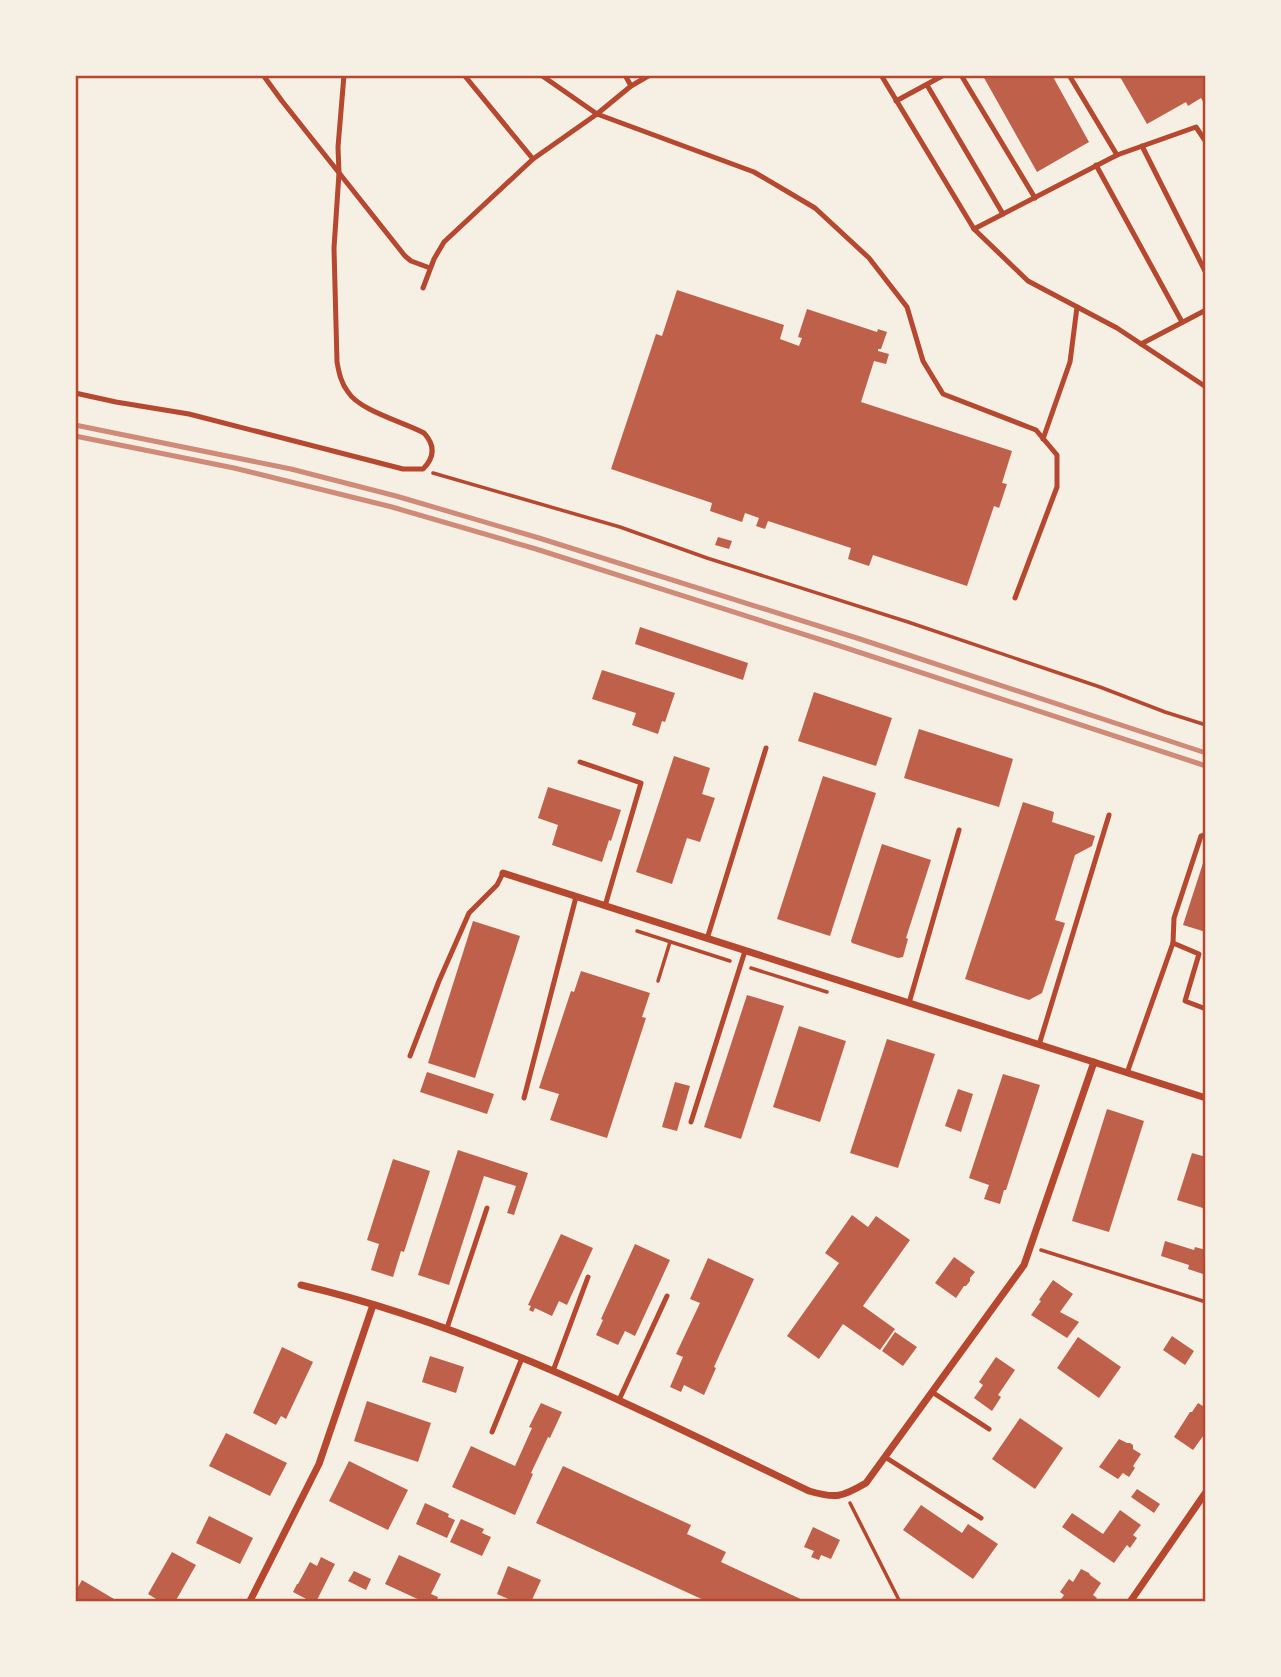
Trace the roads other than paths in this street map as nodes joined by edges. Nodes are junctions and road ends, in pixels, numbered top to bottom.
1 (263, 75) edge
2 (344, 75) edge
3 (464, 75) edge
4 (541, 75) edge
5 (625, 75) edge
6 (650, 75) edge
7 (881, 75) edge
8 (944, 75) edge
9 (961, 75) edge
10 (1069, 75) edge
11 (927, 85) junction
12 (631, 86) junction
13 (896, 101) junction
14 (597, 114) junction
15 (1206, 142) edge
16 (1142, 146) junction
17 (1118, 155) junction
18 (533, 159) junction
19 (1097, 165) junction
20 (339, 173) junction
21 (1035, 198) junction
22 (1003, 214) junction
23 (974, 229) junction
24 (430, 268) junction
25 (1206, 273) edge
26 (422, 288) dead end
27 (1077, 307) junction
28 (1206, 310) edge
29 (1182, 322) junction
30 (1141, 344) junction
31 (1206, 387) edge
32 (75, 393) edge
33 (1043, 439) junction
34 (1015, 598) dead end
35 (766, 748) dead end
36 (580, 762) dead end
37 (1109, 815) dead end
38 (959, 830) dead end
39 (1206, 834) edge
40 (503, 873) joint
41 (576, 897) junction
42 (605, 906) junction
43 (707, 939) junction
44 (1173, 943) junction
45 (745, 951) junction
46 (909, 1003) junction
47 (1206, 1009) edge
48 (1039, 1045) junction
49 (410, 1056) dead end
50 (1094, 1062) junction
51 (1127, 1073) junction
52 (524, 1098) dead end
53 (1206, 1098) edge
54 (691, 1122) dead end
55 (487, 1208) dead end
56 (588, 1277) dead end
57 (301, 1285) dead end
58 (667, 1296) dead end
59 (373, 1305) junction
60 (447, 1328) junction
61 (522, 1358) junction
62 (552, 1371) junction
63 (932, 1392) junction
64 (619, 1400) junction
65 (989, 1429) dead end
66 (492, 1432) dead end
67 (885, 1457) junction
68 (1206, 1492) edge
69 (981, 1518) dead end
70 (250, 1601) edge
71 (1130, 1602) edge

1 - 20 lane
2 - 20 lane
3 - 18 lane
4 - 14 lane
5 - 12 lane
6 - 12 lane
7 - 13 lane
8 - 11 lane
9 - 21 lane
10 - 17 lane
11 - 13 lane
11 - 22 lane
12 - 14 lane
13 - 23 lane
14 - 18 lane
14 - 33 lane
15 - 16 lane
16 - 17 lane
16 - 25 lane
17 - 19 lane
18 - 24 lane
19 - 21 lane
19 - 29 lane
20 - 24 lane
20 - 32 lane
21 - 22 lane
22 - 23 lane
23 - 27 lane
24 - 26 lane
27 - 30 lane
27 - 33 lane
28 - 29 lane
29 - 30 lane
30 - 31 lane
33 - 34 lane
35 - 43 lane
36 - 42 lane
37 - 48 lane
38 - 46 lane
39 - 44 lane
40 - 41 street
40 - 49 lane
41 - 42 street
41 - 52 lane
42 - 43 street
43 - 45 street
44 - 47 lane
44 - 51 lane
45 - 46 street
45 - 54 lane
46 - 48 street
48 - 50 street
50 - 51 street
50 - 63 street
51 - 53 street
55 - 60 lane
56 - 62 lane
57 - 59 street
58 - 64 lane
59 - 60 street
59 - 70 street
60 - 61 street
61 - 62 street
61 - 66 lane
62 - 64 street
63 - 65 lane
63 - 67 street
64 - 67 street
67 - 69 lane
68 - 71 street

